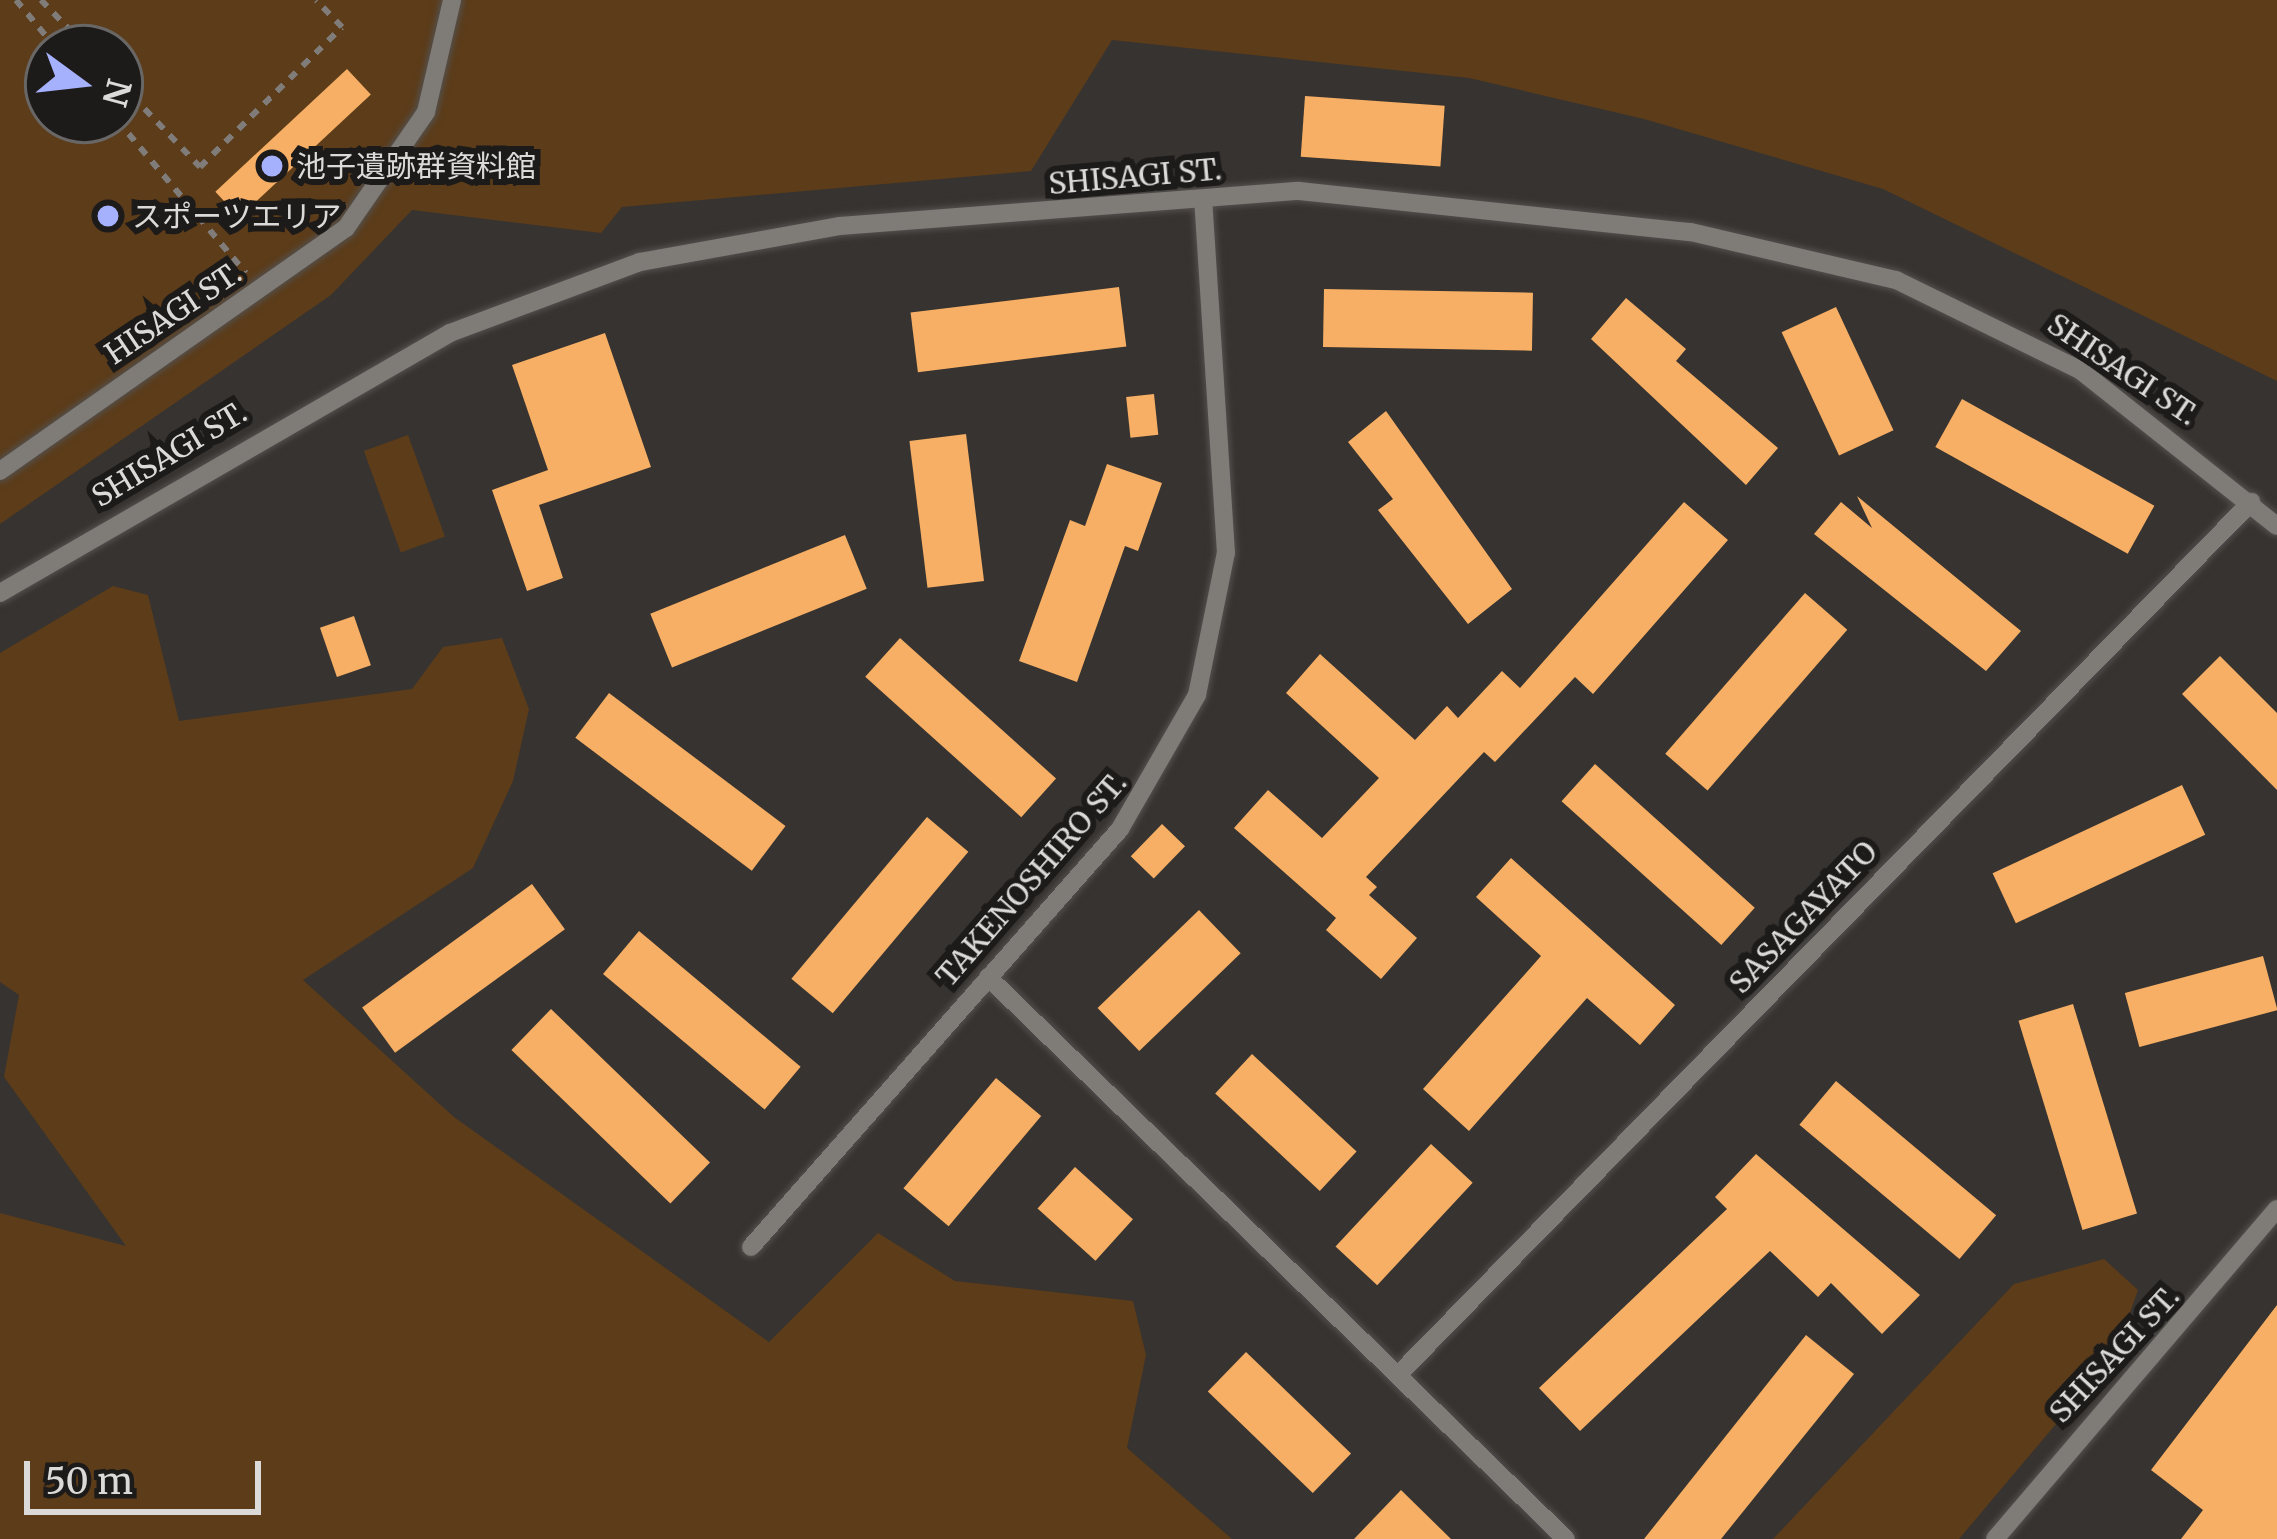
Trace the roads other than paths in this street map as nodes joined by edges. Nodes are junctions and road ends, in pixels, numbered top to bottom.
1 (452, 0) edge
2 (1203, 201) junction
3 (0, 471) edge
4 (2251, 502) junction
5 (2277, 526) edge
6 (0, 593) edge
7 (988, 977) junction
8 (2277, 1209) edge
9 (751, 1246) dead end
10 (1398, 1375) junction
11 (1565, 1539) edge
12 (1995, 1539) edge

1 - 3 lane, HISAGI ST.
2 - 4 lane, SHISAGI ST.
2 - 6 lane, SHISAGI ST.
2 - 7 lane, TAKENOSHIRO ST.
4 - 5 lane, SHISAGI ST.
4 - 10 lane, SASAGAYATO
7 - 9 lane, TAKENOSHIRO ST.
7 - 10 lane
8 - 12 lane, SHISAGI ST.
10 - 11 lane

